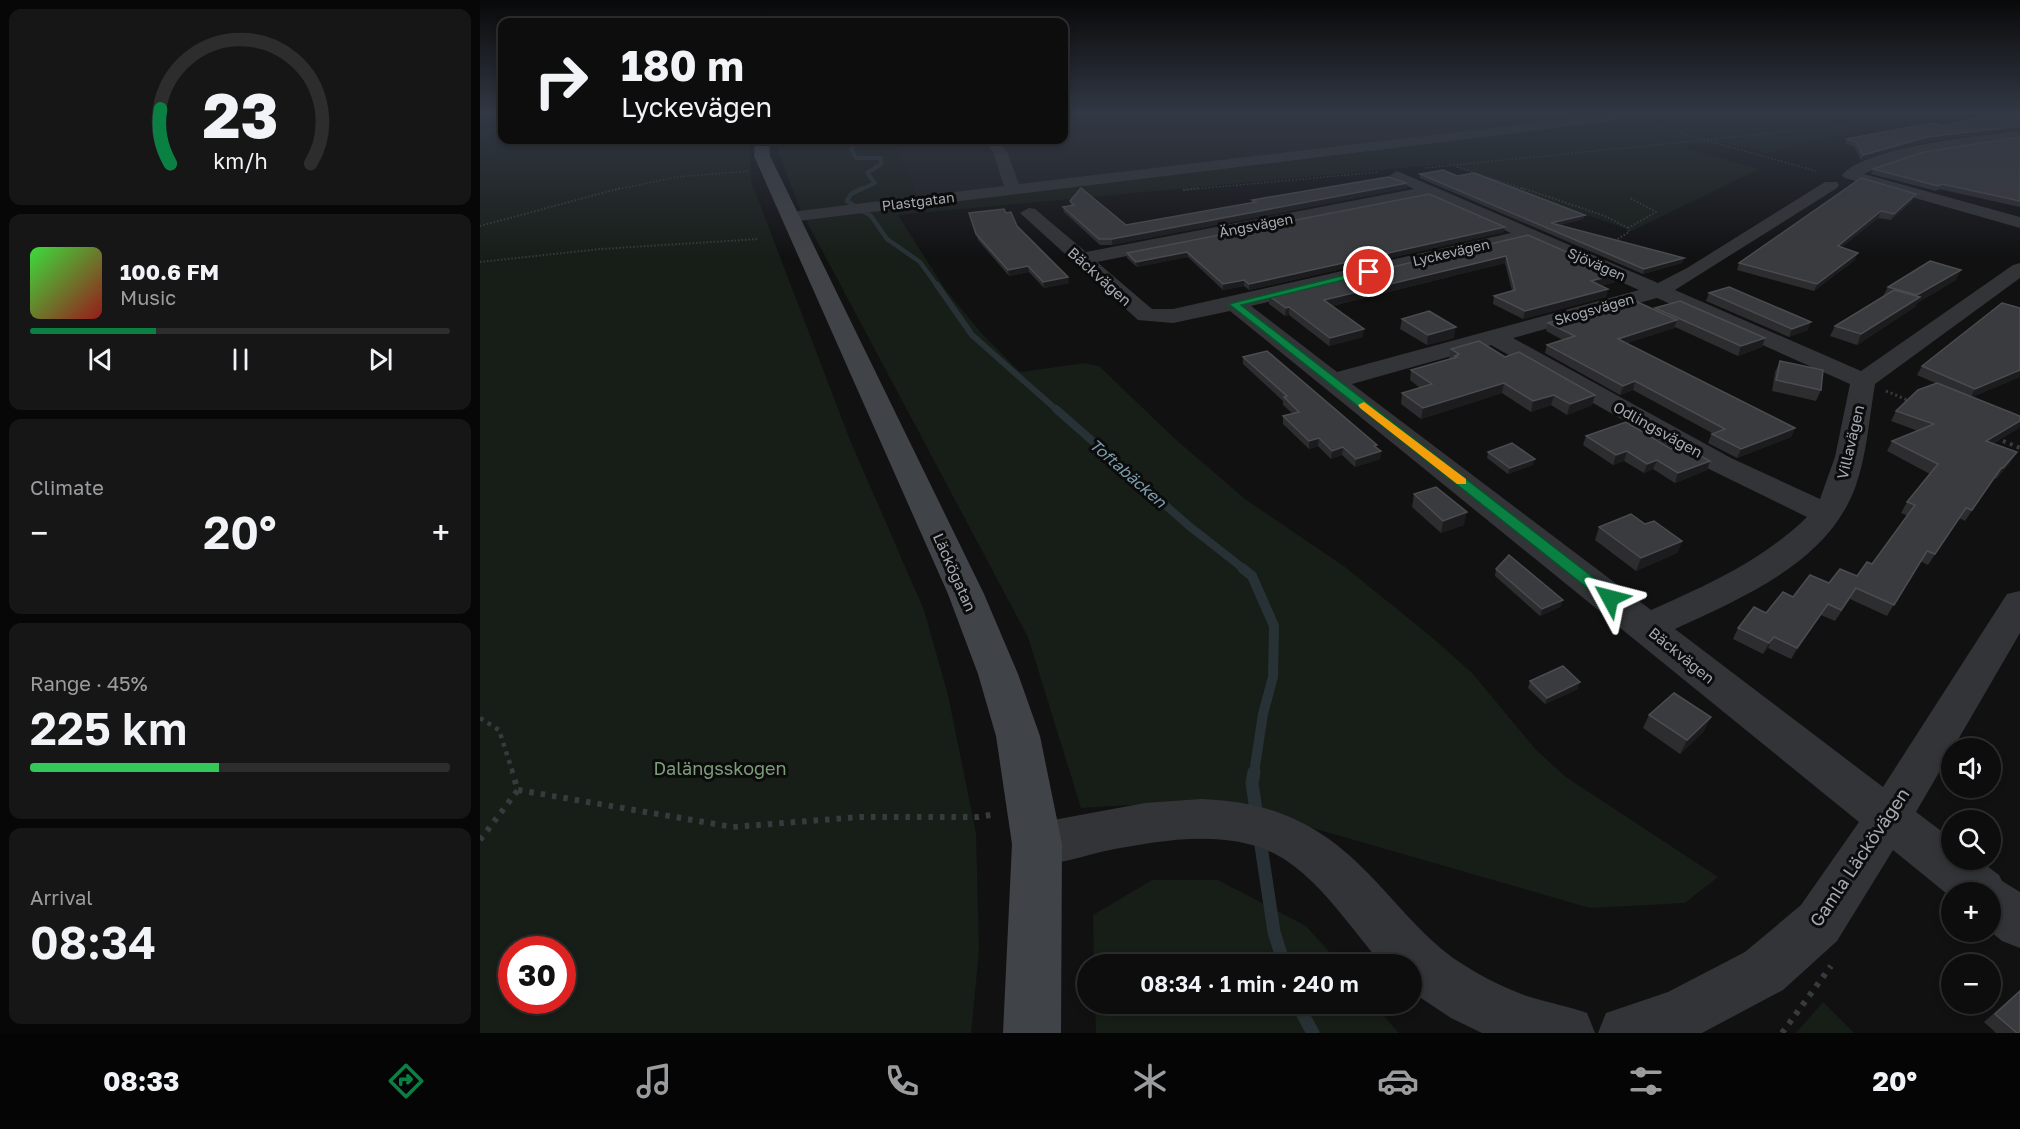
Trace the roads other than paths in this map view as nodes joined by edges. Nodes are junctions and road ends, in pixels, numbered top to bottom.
1 (765, 162) edge
2 (1004, 162) edge
3 (1289, 162) edge
4 (1873, 162) edge
5 (1397, 176) dead end
6 (1833, 177) junction
7 (1430, 191) junction
8 (1021, 201) junction
9 (790, 217) junction
10 (2020, 223) edge
11 (1528, 234) junction
12 (1082, 259) junction
13 (2020, 269) edge
14 (1658, 291) junction
15 (1234, 304) junction
16 (1494, 337) junction
17 (1334, 381) junction
18 (1863, 381) junction
19 (1826, 514) junction
20 (2020, 603) edge
21 (1647, 627) junction
22 (1887, 819) junction
23 (1033, 826) junction
24 (1969, 882) edge
25 (2001, 908) edge
26 (2020, 923) edge
27 (1032, 1033) edge
28 (1567, 1033) edge
29 (1626, 1033) edge

1 - 9 main road, Läckögatan
2 - 8 street
3 - 8 street, Plastgatan
4 - 6 street, Skogsvägen
5 - 7 street, Sjövägen
6 - 10 street
6 - 14 street, Skogsvägen
7 - 11 street, Sjövägen
7 - 12 street, Ängsvägen
8 - 9 street, Plastgatan
8 - 12 street, Bäckvägen
9 - 23 main road, Läckögatan
11 - 14 street, Sjövägen
11 - 15 street, Lyckevägen
12 - 15 street, Bäckvägen
13 - 18 street
14 - 16 street, Skogsvägen
14 - 18 street, Sjövägen
15 - 17 street, Bäckvägen
16 - 17 street, Skogsvägen
16 - 19 street, Odlingsvägen
17 - 21 street, Bäckvägen
18 - 19 street, Villavägen
19 - 21 street, Villavägen
20 - 22 street, Gamla Läckövägen
21 - 22 street, Bäckvägen
22 - 24 street, Bäckvägen
22 - 29 street, Gamla Läckövägen
23 - 27 main road, Läckögatan
23 - 28 street
25 - 26 street

